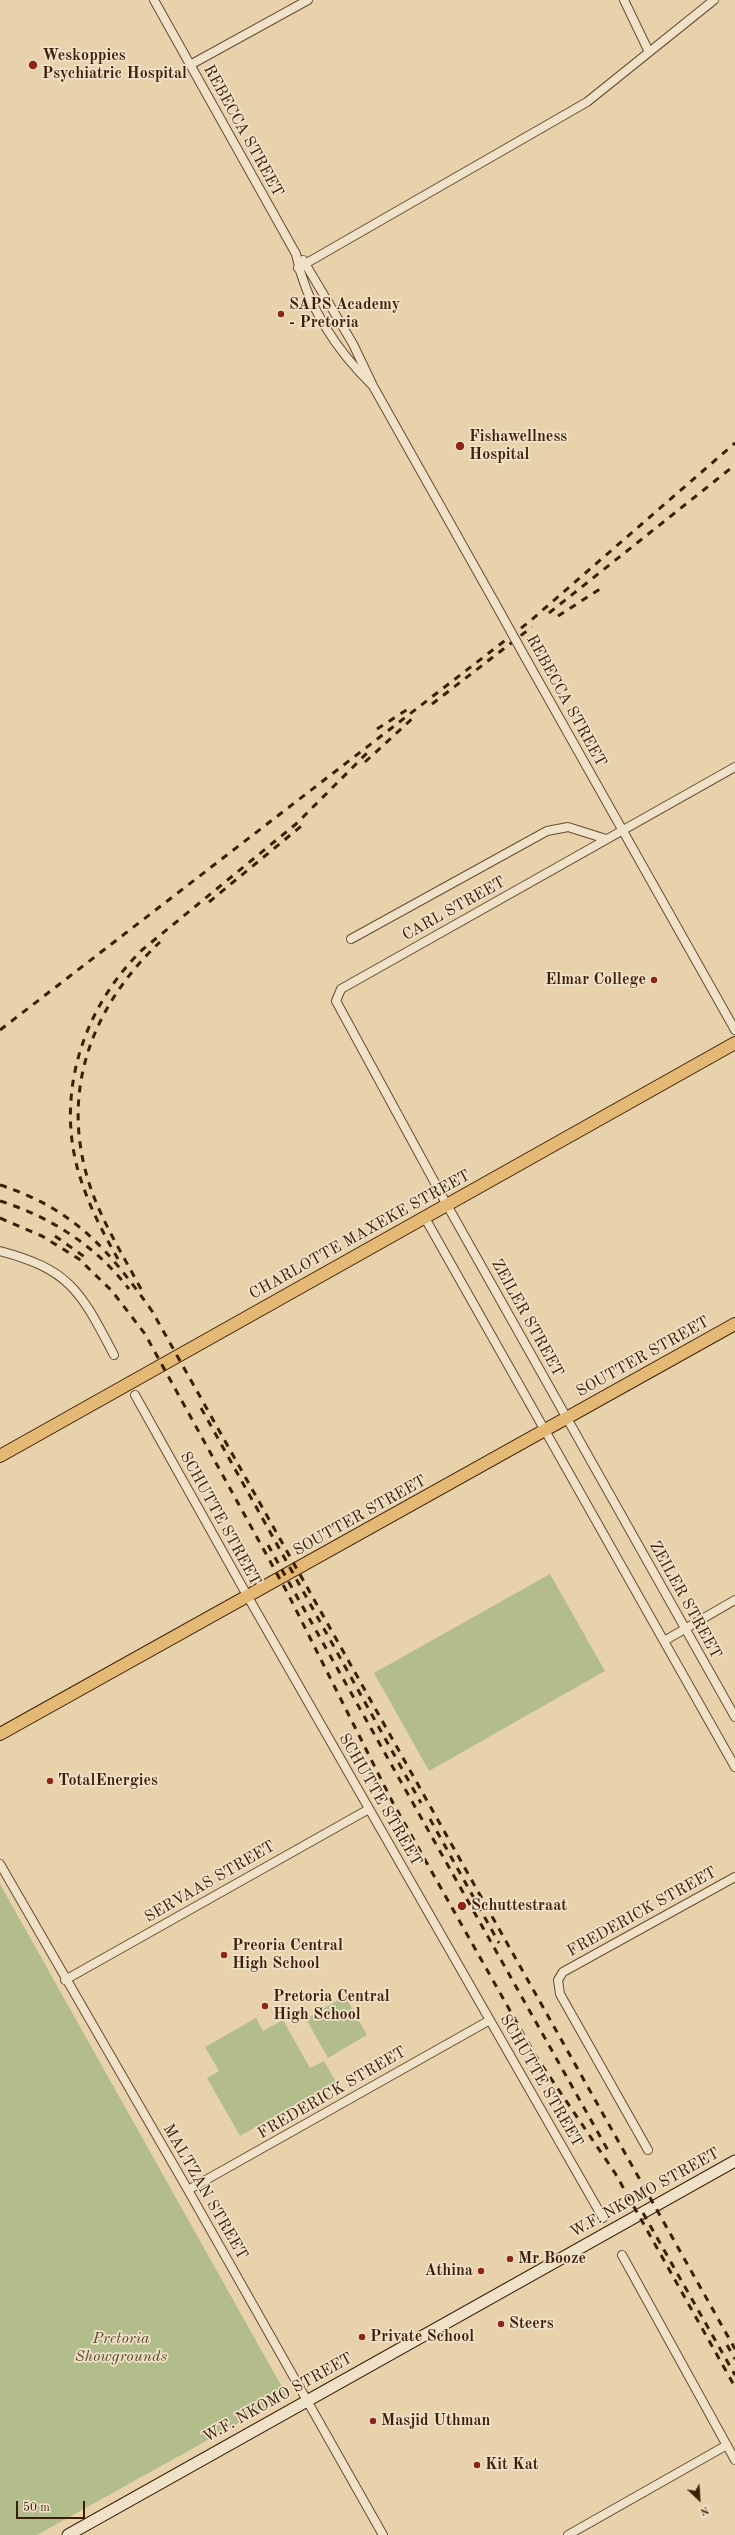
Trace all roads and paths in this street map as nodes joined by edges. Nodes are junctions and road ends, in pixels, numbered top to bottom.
1 (154, 0) edge
2 (308, 0) edge
3 (624, 0) edge
4 (714, 0) edge
5 (649, 52) junction
6 (190, 65) junction
7 (296, 254) junction
8 (306, 263) junction
9 (298, 268) junction
10 (373, 386) junction
11 (735, 767) edge
12 (623, 830) junction
13 (606, 839) junction
14 (351, 939) dead end
15 (342, 1015) joint
16 (735, 1030) edge
17 (735, 1043) edge
18 (447, 1205) junction
19 (425, 1218) junction
20 (0, 1251) edge
21 (735, 1324) edge
22 (114, 1354) dead end
23 (135, 1395) dead end
24 (567, 1418) junction
25 (546, 1429) junction
26 (0, 1456) edge
27 (248, 1597) junction
28 (735, 1600) edge
29 (685, 1628) junction
30 (664, 1641) junction
31 (735, 1717) edge
32 (0, 1734) edge
33 (735, 1767) edge
34 (369, 1809) junction
35 (0, 1864) edge
36 (735, 1877) edge
37 (65, 1980) junction
38 (490, 2020) junction
39 (648, 2150) dead end
40 (735, 2161) edge
41 (188, 2190) junction
42 (603, 2218) dead end
43 (622, 2255) dead end
44 (307, 2401) junction
45 (727, 2445) junction
46 (735, 2460) edge
47 (68, 2535) edge
48 (383, 2535) edge
49 (568, 2535) edge

1 - 6 street, REBECCA STREET
2 - 6 street
3 - 5 street
4 - 5 street
5 - 8 street
6 - 7 street, REBECCA STREET
7 - 8 street, REBECCA STREET
7 - 9 street, REBECCA STREET
8 - 9 street
8 - 10 street, REBECCA STREET
9 - 10 street, REBECCA STREET
10 - 12 street, REBECCA STREET, bridge
11 - 12 street, CARL STREET
12 - 13 street, CARL STREET
12 - 16 street, REBECCA STREET
13 - 14 street, CARL STREET
13 - 15 street, CARL STREET
15 - 18 street, ZEILER STREET
17 - 18 main road, CHARLOTTE MAXEKE STREET
18 - 19 main road, CHARLOTTE MAXEKE STREET
18 - 24 street, ZEILER STREET
19 - 25 street
19 - 26 main road, CHARLOTTE MAXEKE STREET
20 - 22 street
21 - 24 main road, SOUTTER STREET
23 - 27 street, SCHUTTE STREET
24 - 25 main road, SOUTTER STREET
24 - 29 street, ZEILER STREET
25 - 27 main road, SOUTTER STREET
25 - 30 street
27 - 32 main road, SOUTTER STREET
27 - 34 street, SCHUTTE STREET
28 - 29 street
29 - 30 street
29 - 31 street, ZEILER STREET
30 - 33 street
34 - 37 street, SERVAAS STREET
34 - 38 street, SCHUTTE STREET
35 - 37 street, MALTZAN STREET
36 - 39 street, FREDERICK STREET
37 - 41 street, MALTZAN STREET
38 - 41 street, FREDERICK STREET
38 - 42 street, SCHUTTE STREET
40 - 44 main road, W.F. NKOMO STREET
41 - 44 street, MALTZAN STREET
43 - 45 street
44 - 47 main road, W.F. NKOMO STREET
44 - 48 street, MALTZAN STREET
45 - 46 street
45 - 49 street

